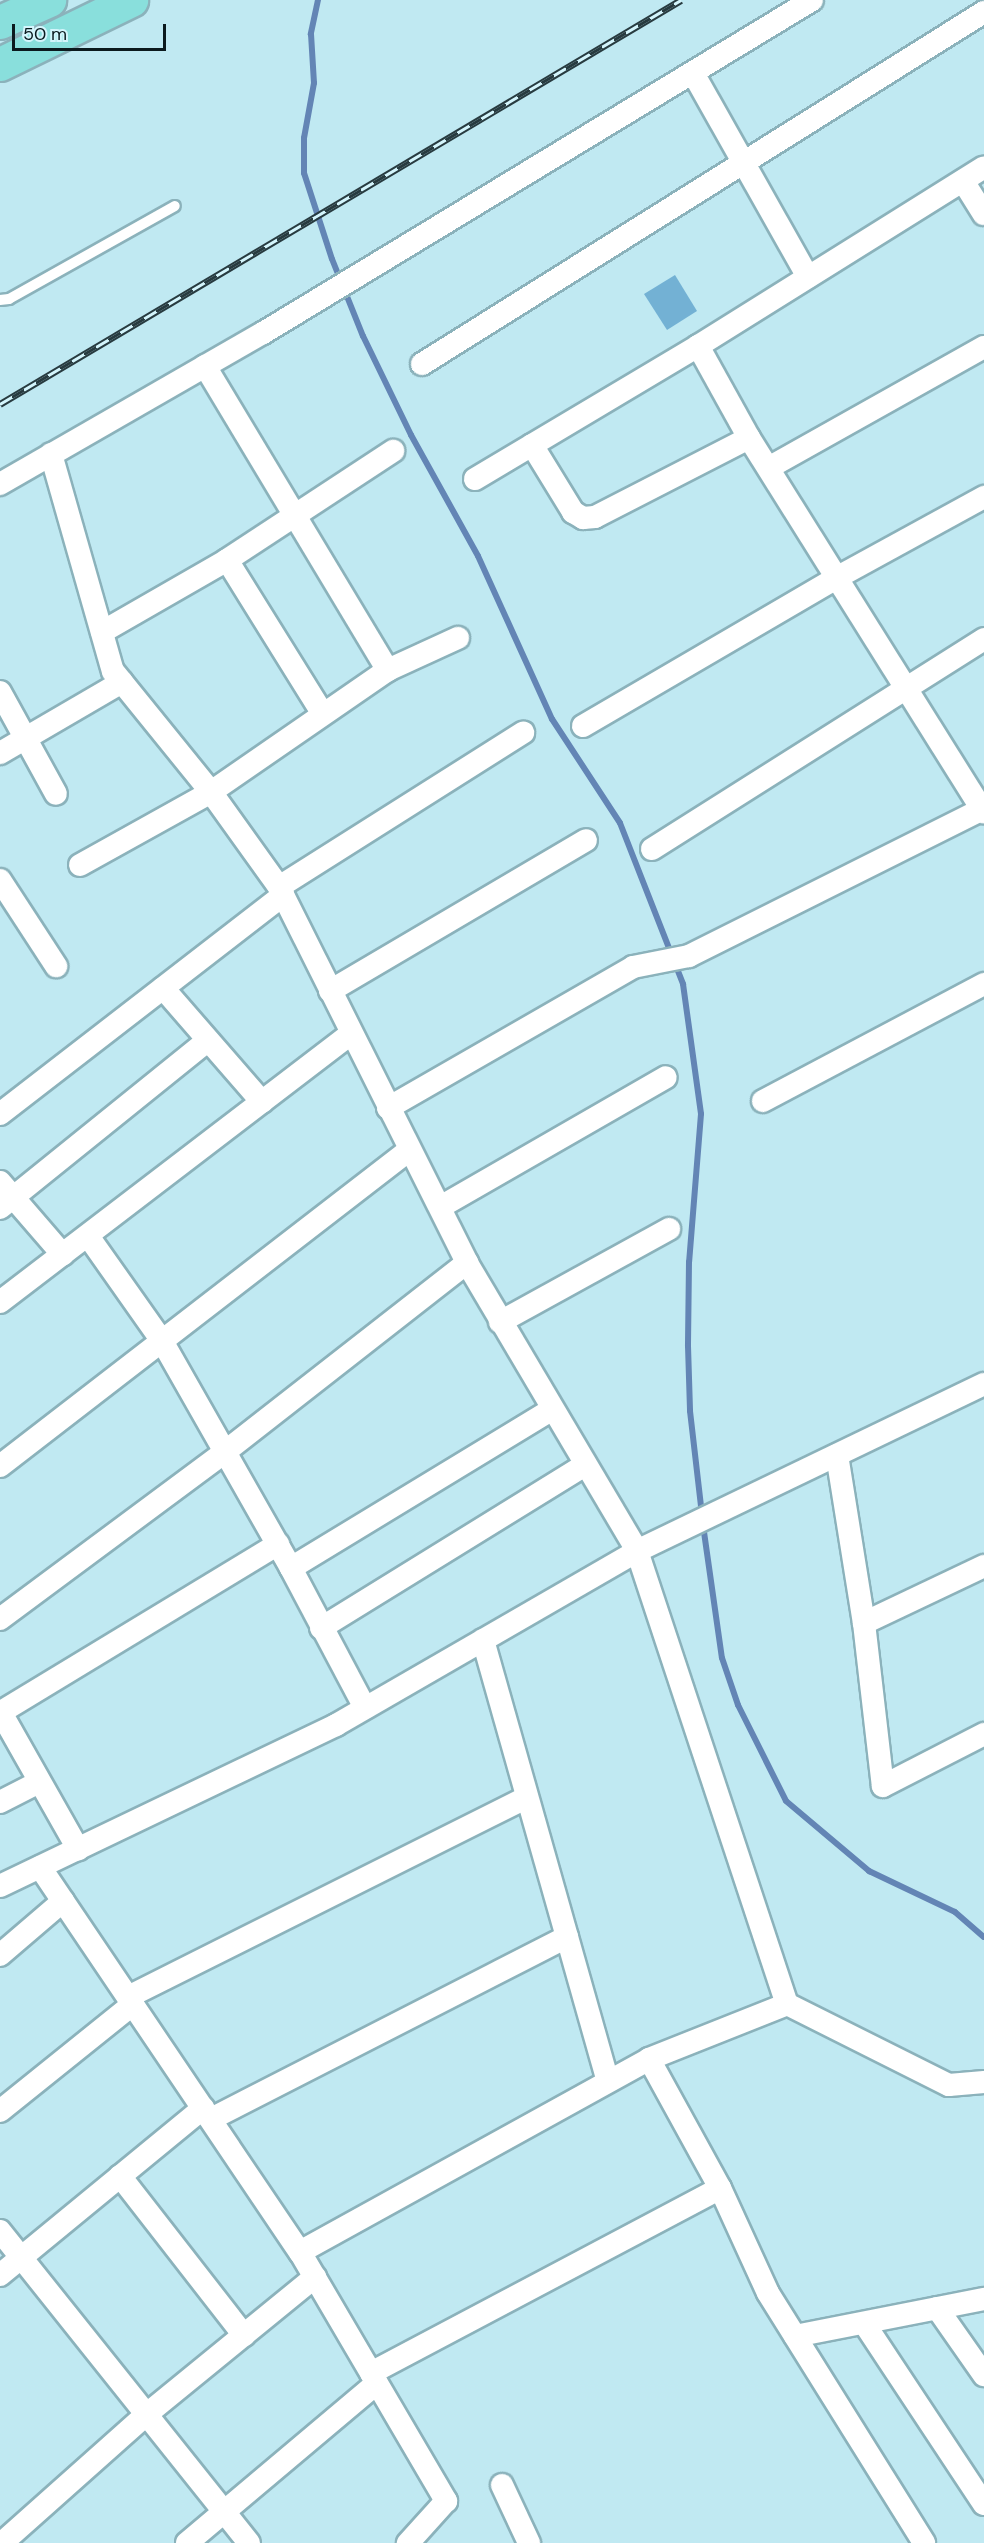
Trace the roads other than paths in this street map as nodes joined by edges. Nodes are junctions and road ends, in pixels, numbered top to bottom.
1 (49, 0) edge
2 (131, 0) edge
3 (812, 0) edge
4 (984, 12) edge
5 (0, 22) edge
6 (0, 64) edge
7 (693, 73) junction
8 (744, 163) junction
9 (984, 167) edge
10 (963, 181) junction
11 (175, 206) dead end
12 (984, 214) edge
13 (808, 277) junction
14 (0, 300) edge
15 (698, 346) junction
16 (984, 347) edge
17 (422, 364) dead end
18 (205, 366) junction
19 (748, 438) junction
20 (532, 445) junction
21 (393, 451) dead end
22 (51, 454) junction
23 (770, 467) junction
24 (474, 479) dead end
25 (0, 484) edge
26 (984, 497) edge
27 (298, 516) junction
28 (227, 560) junction
29 (836, 578) junction
30 (102, 632) junction
31 (458, 638) dead end
32 (984, 639) edge
33 (388, 670) junction
34 (122, 682) junction
35 (908, 689) junction
36 (0, 692) edge
37 (323, 714) junction
38 (583, 726) dead end
39 (523, 733) dead end
40 (24, 737) junction
41 (0, 753) edge
42 (211, 792) junction
43 (57, 794) dead end
44 (983, 809) edge
45 (586, 840) dead end
46 (652, 849) dead end
47 (80, 865) dead end
48 (2, 888) edge
49 (281, 891) junction
50 (56, 966) dead end
51 (163, 988) junction
52 (983, 988) edge
53 (330, 991) junction
54 (351, 1034) junction
55 (208, 1040) junction
56 (666, 1077) dead end
57 (763, 1101) dead end
58 (262, 1102) junction
59 (388, 1108) junction
60 (2, 1110) edge
61 (408, 1150) junction
62 (4, 1196) edge
63 (441, 1206) junction
64 (669, 1229) dead end
65 (88, 1236) junction
66 (63, 1255) junction
67 (467, 1263) junction
68 (0, 1302) edge
69 (500, 1322) junction
70 (162, 1341) junction
71 (984, 1384) edge
72 (552, 1409) junction
73 (226, 1451) junction
74 (837, 1455) junction
75 (585, 1465) junction
76 (0, 1466) edge
77 (278, 1544) junction
78 (637, 1551) junction
79 (984, 1566) edge
80 (291, 1568) junction
81 (0, 1619) edge
82 (864, 1623) junction
83 (321, 1628) junction
84 (483, 1640) junction
85 (365, 1708) junction
86 (2, 1718) edge
87 (984, 1734) edge
88 (39, 1782) junction
89 (528, 1797) junction
90 (0, 1802) edge
91 (78, 1849) junction
92 (40, 1867) junction
93 (0, 1887) edge
94 (63, 1901) junction
95 (567, 1937) junction
96 (0, 1955) edge
97 (131, 2001) junction
98 (787, 2004) junction
99 (649, 2059) junction
100 (608, 2081) junction
101 (984, 2082) edge
102 (0, 2111) edge
103 (207, 2113) junction
104 (120, 2176) junction
105 (720, 2188) junction
106 (0, 2231) edge
107 (300, 2252) junction
108 (22, 2257) junction
109 (0, 2275) edge
110 (315, 2277) junction
111 (984, 2299) edge
112 (937, 2308) junction
113 (864, 2323) junction
114 (244, 2335) junction
115 (795, 2336) junction
116 (984, 2375) edge
117 (374, 2378) junction
118 (147, 2414) junction
119 (502, 2485) dead end
120 (984, 2504) edge
121 (224, 2512) junction
122 (1, 2542) edge
123 (187, 2543) edge
124 (249, 2543) edge
125 (408, 2543) edge
126 (529, 2543) edge
127 (924, 2543) edge

1 - 5 main road
2 - 6 main road
3 - 7 street
4 - 8 street
7 - 8 street
7 - 18 street
8 - 13 street
8 - 17 street
9 - 10 street
10 - 12 street
10 - 13 street
11 - 14 lane
13 - 15 street
15 - 19 street
15 - 20 street
16 - 23 street
18 - 22 street
18 - 27 street
19 - 20 street
19 - 23 street
20 - 24 street
21 - 27 street
22 - 25 street
22 - 30 street
23 - 29 street
26 - 29 street
27 - 28 street
27 - 33 street
28 - 30 street
28 - 37 street
29 - 35 street
29 - 38 street
30 - 34 street
31 - 33 street
32 - 35 street
33 - 37 street
34 - 40 street
34 - 42 street
35 - 44 street
35 - 46 street
36 - 40 street
37 - 42 street
39 - 49 street
40 - 41 street
40 - 43 street
42 - 47 street
42 - 49 street
44 - 59 street
45 - 53 street
48 - 50 street
49 - 51 street
49 - 53 street
51 - 55 street
51 - 60 street
52 - 57 street
53 - 54 street
54 - 58 street
54 - 59 street
55 - 58 street
55 - 62 street
56 - 63 street
58 - 65 street
59 - 61 street
61 - 63 street
61 - 70 street
62 - 66 street
63 - 67 street
64 - 69 street
65 - 66 street
65 - 70 street
66 - 68 street
67 - 69 street
67 - 73 street
69 - 72 street
70 - 73 street
70 - 76 street
71 - 74 street
72 - 75 street
72 - 80 street
73 - 77 street
73 - 81 street
74 - 78 street
74 - 82 street
75 - 78 street
75 - 83 street
77 - 80 street
77 - 86 street
78 - 84 street
78 - 98 street
79 - 82 street
80 - 83 street
82 - 87 street
83 - 85 street
84 - 85 street
84 - 89 street
85 - 91 street
86 - 88 street
88 - 90 street
88 - 91 street
89 - 95 street
89 - 97 street
91 - 92 street
92 - 93 street
92 - 94 street
94 - 96 street
94 - 97 street
95 - 100 street
95 - 103 street
97 - 102 street
97 - 103 street
98 - 99 street
98 - 101 street
99 - 100 street
99 - 105 street
100 - 107 street
103 - 104 street
103 - 107 street
104 - 108 street
104 - 114 street
105 - 115 street
105 - 117 street
106 - 108 street
107 - 110 street
108 - 109 street
108 - 118 street
110 - 114 street
110 - 117 street
111 - 112 street
112 - 113 street
112 - 116 street
113 - 115 street
113 - 120 street
114 - 118 street
115 - 127 street
117 - 121 street
117 - 125 street
118 - 121 street
118 - 122 street
119 - 126 street
121 - 123 street
121 - 124 street

